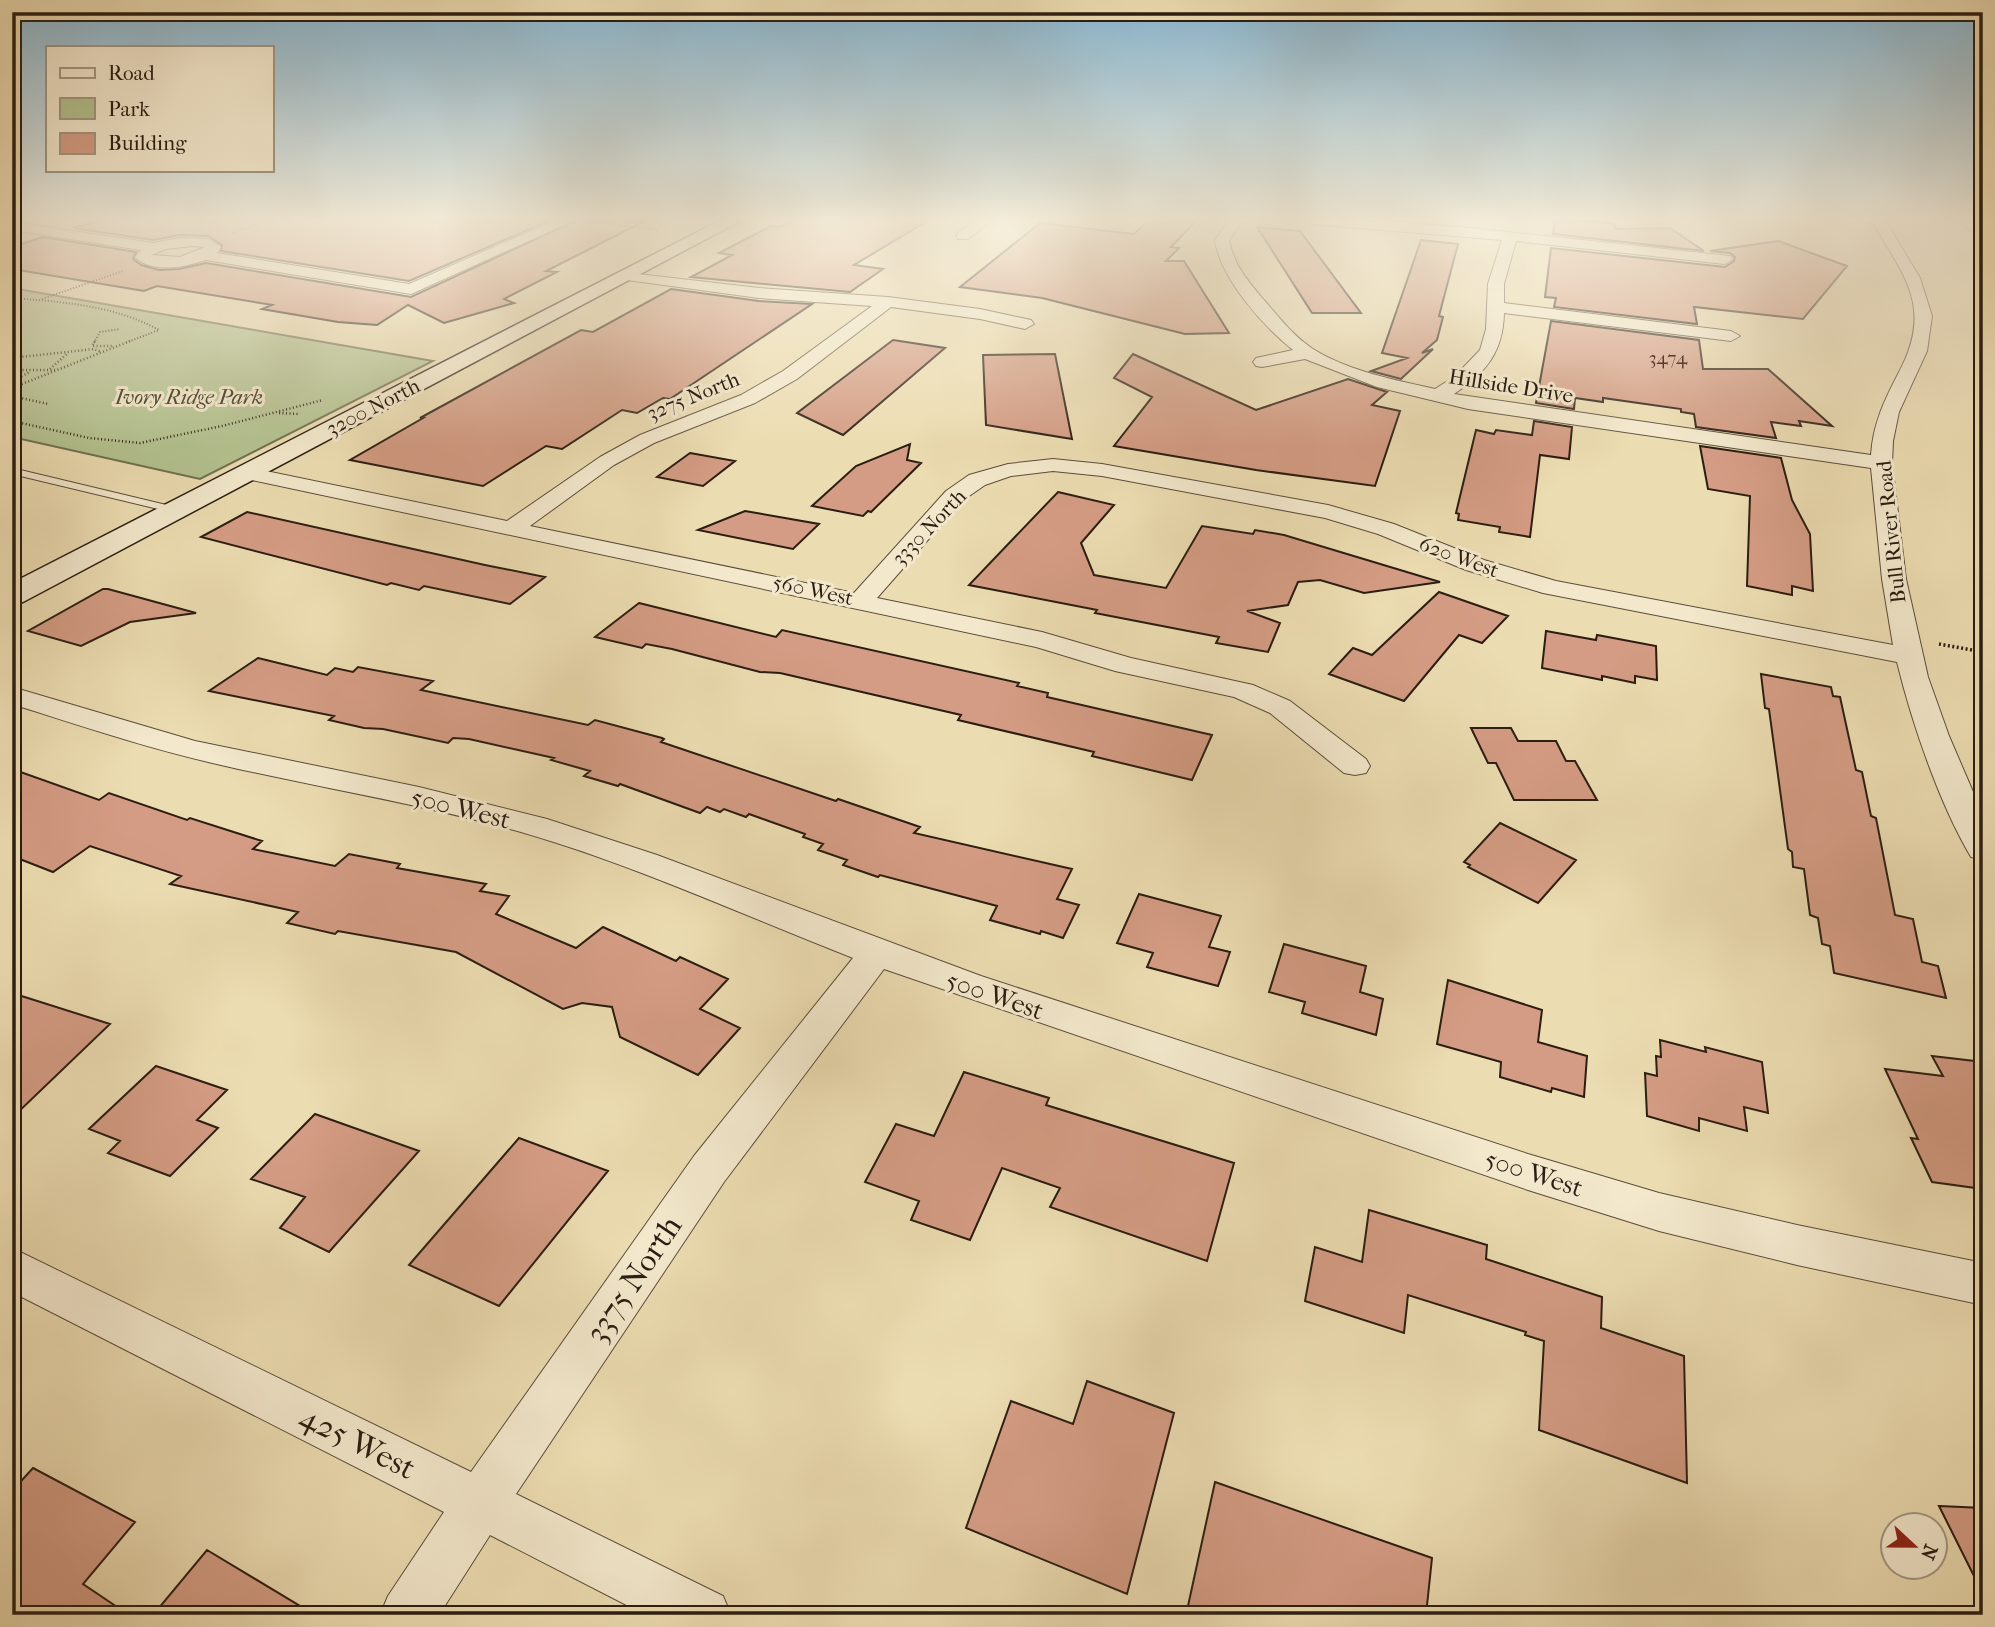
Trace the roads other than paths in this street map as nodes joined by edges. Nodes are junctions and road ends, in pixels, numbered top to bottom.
1 (587, 296) edge
2 (802, 296) edge
3 (1252, 296) edge
4 (1495, 296) edge
5 (1918, 296) edge
6 (888, 302) junction
7 (1495, 307) junction
8 (1024, 324) dead end
9 (1731, 336) dead end
10 (1307, 354) junction
11 (1262, 362) dead end
12 (1437, 397) junction
13 (1881, 463) junction
14 (1008, 470) joint
15 (12, 471) edge
16 (247, 473) junction
17 (175, 510) junction
18 (512, 528) junction
19 (12, 595) edge
20 (861, 601) junction
21 (1910, 656) junction
22 (12, 695) edge
23 (1355, 766) dead end
24 (1983, 849) edge
25 (876, 954) junction
26 (12, 1269) edge
27 (1983, 1284) edge
28 (480, 1503) junction
29 (407, 1615) edge
30 (704, 1615) edge

1 - 16 street, 3200 North
2 - 6 street
3 - 10 street, Hillside Drive
4 - 7 street
5 - 13 street, Bull River Road
6 - 8 street
6 - 18 street, 3275 North
7 - 9 street
7 - 12 street
10 - 11 street
10 - 12 street, Hillside Drive
12 - 13 street, Hillside Drive
13 - 21 street, Bull River Road
14 - 20 street, 3330 North
14 - 21 street, 620 West
15 - 17 lane
16 - 17 street, 3200 North
16 - 18 street, 560 West
17 - 19 street, 3200 North
18 - 20 street, 560 West
20 - 23 street, 560 West
21 - 24 street, Bull River Road
22 - 25 street, 500 West
25 - 27 street, 500 West
25 - 28 street, 3375 North
26 - 28 street, 425 West
28 - 29 street, 3375 North
28 - 30 street, 425 West

